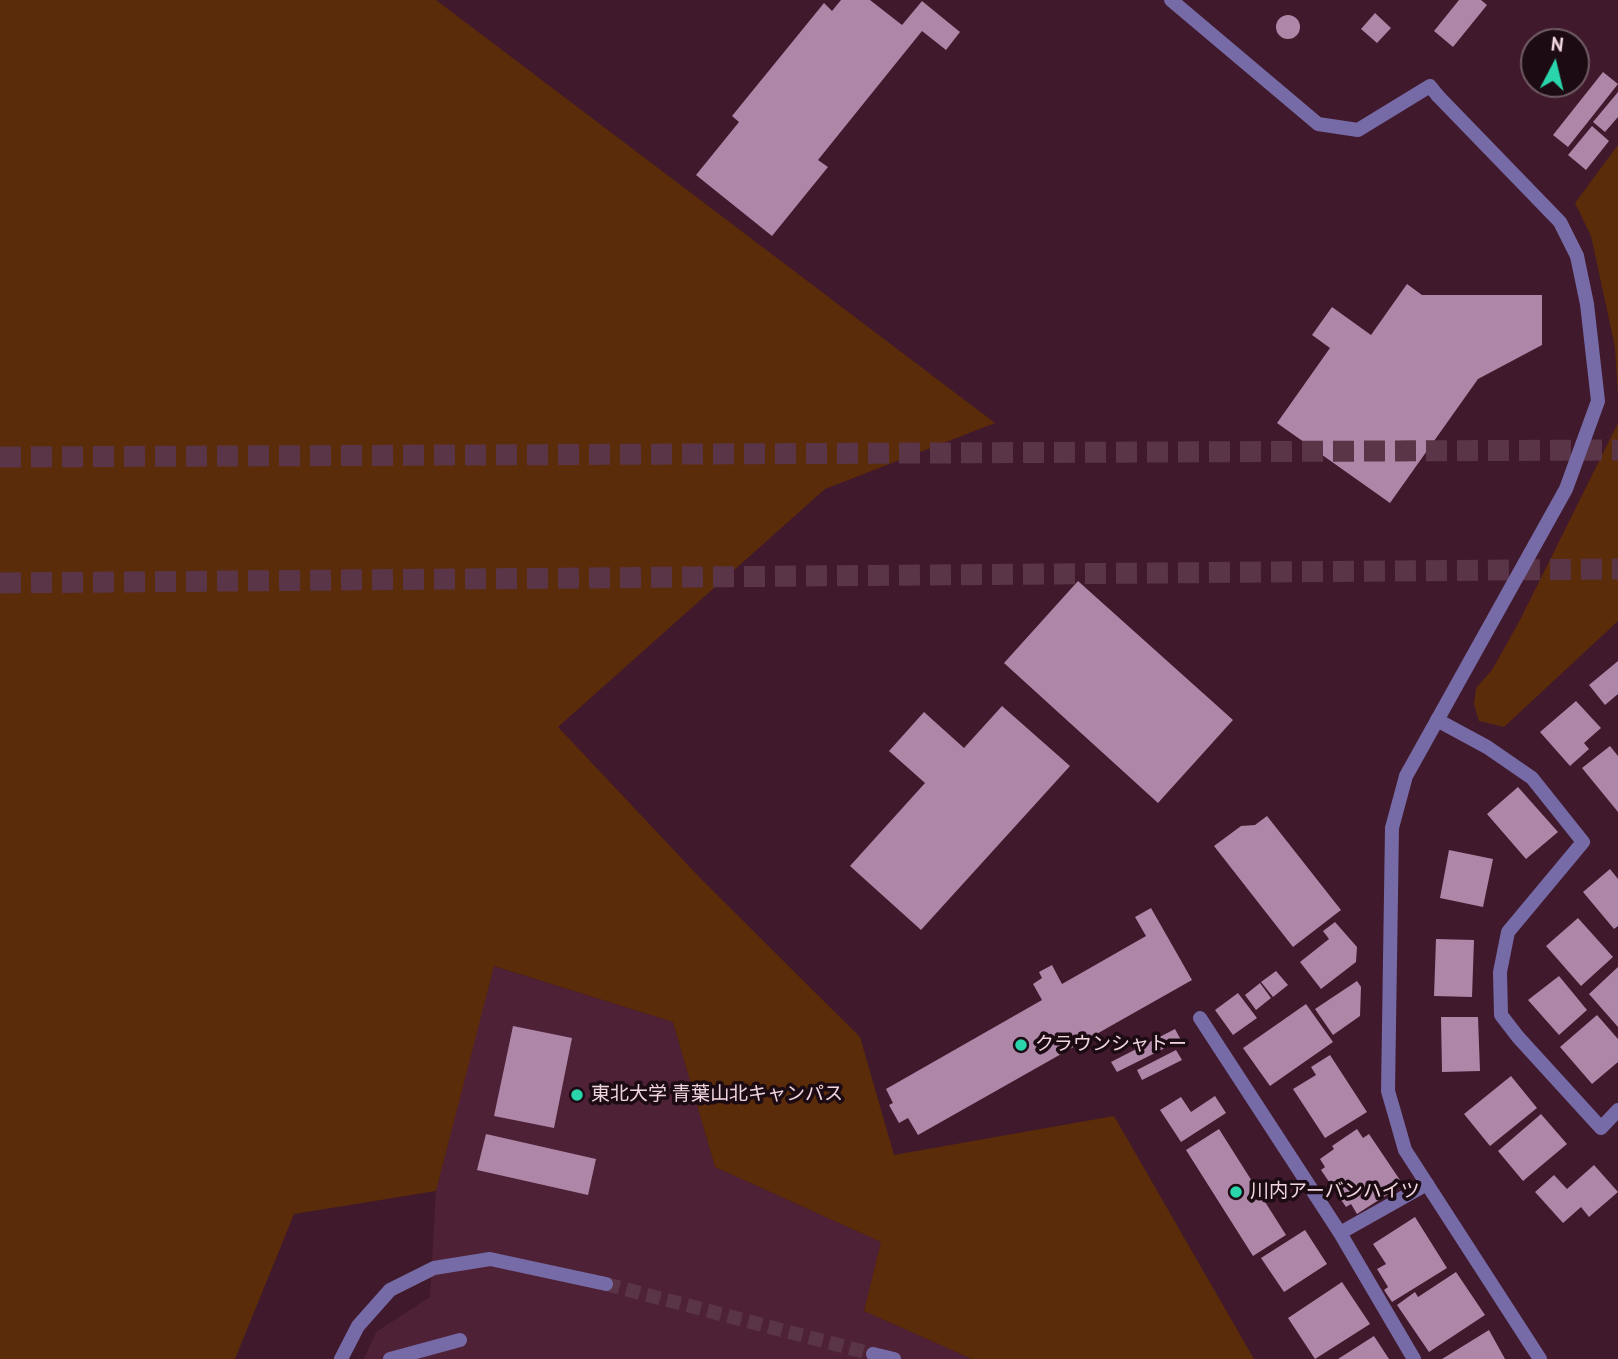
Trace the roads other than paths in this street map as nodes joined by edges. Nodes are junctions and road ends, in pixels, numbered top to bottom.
1 (1171, 0) edge
2 (1437, 720) junction
3 (1200, 1018) dead end
4 (1618, 1110) edge
5 (1427, 1184) junction
6 (1340, 1233) junction
7 (606, 1284) tunnel mouth
8 (460, 1340) dead end
9 (873, 1353) dead end
10 (341, 1359) edge
11 (390, 1359) edge
12 (894, 1359) edge
13 (1414, 1359) edge
14 (1540, 1359) edge

1 - 2 street
2 - 4 street
2 - 5 street
3 - 6 street
5 - 6 street
5 - 14 street
6 - 13 street
7 - 10 street
8 - 11 street
9 - 12 street

